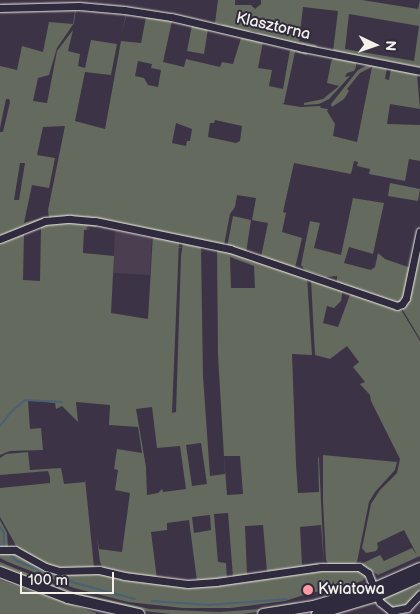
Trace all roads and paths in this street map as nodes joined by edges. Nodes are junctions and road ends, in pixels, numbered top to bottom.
1 (0, 8) edge
2 (420, 71) edge
3 (420, 231) edge
4 (0, 240) edge
5 (0, 550) edge
6 (420, 568) edge
7 (0, 572) edge
8 (420, 577) edge
9 (376, 592) junction
10 (420, 594) edge
11 (139, 614) edge
12 (263, 614) edge
13 (317, 614) edge

1 - 2 street, Klasztorna
3 - 4 street
5 - 9 street
6 - 9 main road
7 - 11 main road
8 - 9 main road
9 - 10 street
9 - 12 main road
9 - 13 main road

